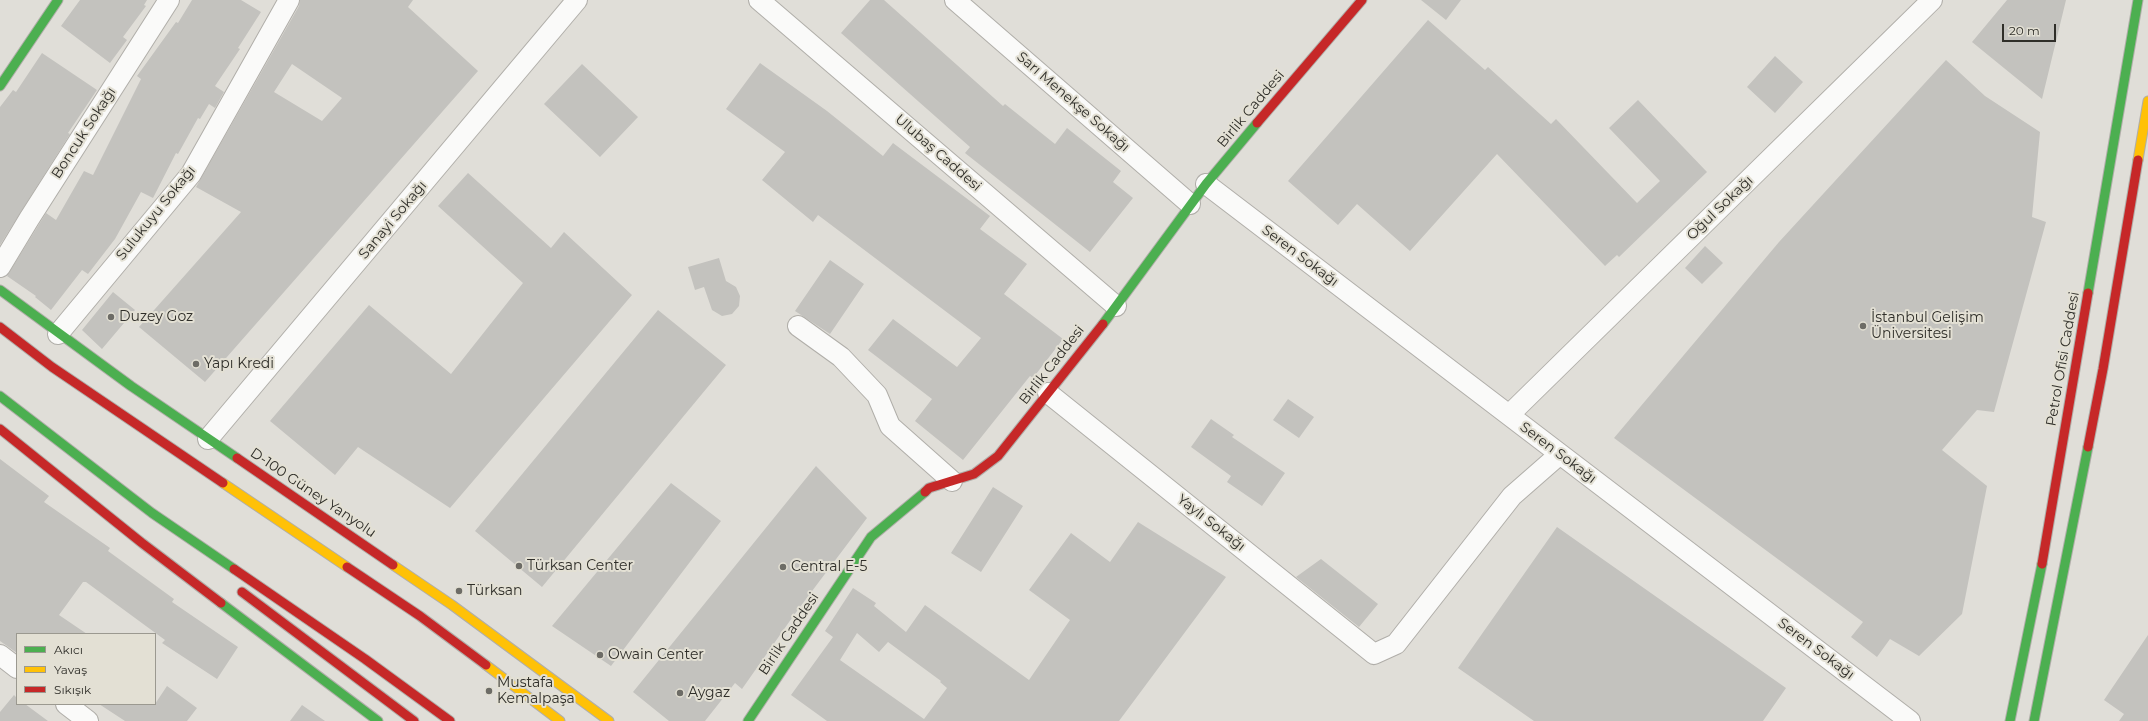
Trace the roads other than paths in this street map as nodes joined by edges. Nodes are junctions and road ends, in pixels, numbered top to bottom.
1 (58, 0) edge
2 (169, 0) edge
3 (759, 0) edge
4 (955, 0) edge
5 (1362, 0) edge
6 (1932, 0) edge
7 (2138, 0) edge
8 (284, 2) edge
9 (571, 2) edge
10 (0, 86) edge
11 (2148, 101) edge
12 (2144, 152) edge
13 (1206, 184) junction
14 (1190, 204) junction
15 (0, 267) edge
16 (0, 290) edge
17 (1116, 306) junction
18 (798, 326) dead end
19 (0, 328) edge
20 (58, 334) junction
21 (1048, 394) junction
22 (0, 396) edge
23 (1509, 415) junction
24 (0, 429) edge
25 (208, 439) junction
26 (1560, 454) junction
27 (952, 481) junction
28 (152, 513) junction
29 (177, 542) dead end
30 (236, 588) dead end
31 (0, 655) edge
32 (16, 667) edge
33 (67, 705) edge
34 (88, 721) edge
35 (378, 721) edge
36 (414, 721) edge
37 (450, 721) edge
38 (560, 721) edge
39 (609, 721) edge
40 (748, 721) edge
41 (1910, 721) edge
42 (2010, 721) edge
43 (2034, 721) edge

1 - 10 main road
2 - 15 street, Boncuk Sokağı
3 - 17 street, Ulubaş Caddesi
4 - 14 street, Sarı Menekşe Sokağı
5 - 13 main road, Birlik Caddesi
6 - 23 street, Oğul Sokağı
7 - 42 main road, Petrol Ofisi Caddesi
8 - 20 street, Sulukuyu Sokağı
9 - 25 street, Sanayi Sokağı
11 - 12 main road
12 - 43 main road
13 - 14 main road, Birlik Caddesi
13 - 23 street, Seren Sokağı
14 - 17 main road, Birlik Caddesi
16 - 20 main road, D-100 Güney Yanyolu
17 - 21 main road, Birlik Caddesi
18 - 27 street
19 - 38 main road
20 - 25 main road, D-100 Güney Yanyolu
21 - 26 street, Yaylı Sokağı
21 - 27 main road, Birlik Caddesi
22 - 28 main road
23 - 26 street, Seren Sokağı
24 - 35 main road
25 - 39 main road, D-100 Güney Yanyolu
26 - 41 street, Seren Sokağı
27 - 40 main road, Birlik Caddesi
28 - 29 main road
28 - 37 main road
30 - 36 main road
31 - 32 street
33 - 34 street

